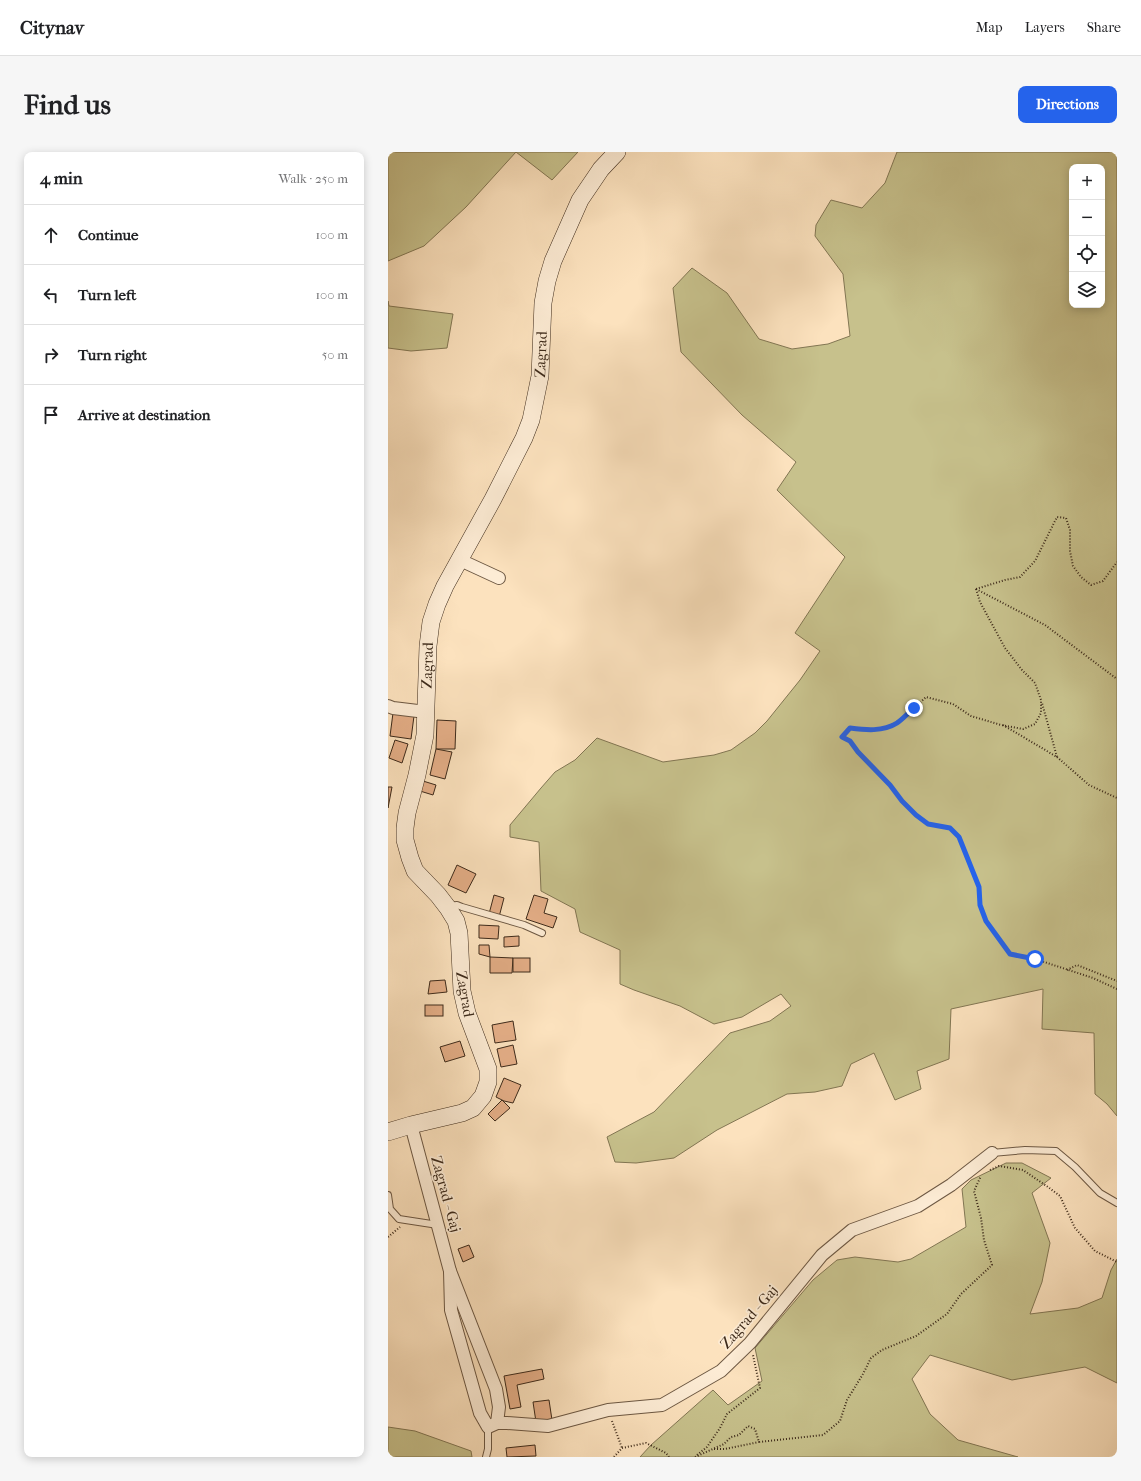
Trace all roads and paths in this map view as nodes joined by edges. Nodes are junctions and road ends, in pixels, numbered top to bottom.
1 (617, 152) edge
2 (460, 560) junction
3 (1117, 562) edge
4 (500, 578) dead end
5 (976, 590) junction
6 (1117, 678) edge
7 (1041, 700) junction
8 (388, 706) edge
9 (426, 712) junction
10 (1001, 724) junction
11 (1057, 757) junction
12 (1117, 798) edge
13 (447, 906) junction
14 (542, 933) dead end
15 (1067, 970) junction
16 (1117, 981) edge
17 (1117, 989) edge
18 (411, 1125) junction
19 (388, 1132) edge
20 (992, 1153) joint
21 (988, 1171) dead end
22 (982, 1173) dead end
23 (388, 1196) edge
24 (1117, 1203) edge
25 (406, 1220) junction
26 (438, 1225) junction
27 (388, 1237) edge
28 (1117, 1262) edge
29 (450, 1272) junction
30 (750, 1343) junction
31 (608, 1410) junction
32 (493, 1425) junction
33 (758, 1442) junction
34 (622, 1448) junction
35 (713, 1449) junction
36 (486, 1457) edge
37 (614, 1457) edge
38 (669, 1457) edge
39 (695, 1457) edge

1 - 2 main road, Zagrad
2 - 4 street
2 - 9 main road, Zagrad
3 - 5 path
5 - 6 path
5 - 7 path
7 - 10 path
7 - 11 path
8 - 9 street
9 - 13 main road, Zagrad
10 - 11 path
10 - 15 path
11 - 12 path
13 - 14 lane
13 - 18 main road, Zagrad
15 - 16 path
15 - 17 path
18 - 19 main road, Zagrad
18 - 26 street, Zagrad - Gaj
20 - 24 lane
20 - 30 street, Zagrad - Gaj
21 - 28 path
22 - 33 path
23 - 25 lane
25 - 26 lane
25 - 27 path
26 - 29 street, Zagrad - Gaj
29 - 32 street, Zagrad - Gaj
29 - 32 street, Zagrad - Gaj
30 - 31 street, Zagrad - Gaj
30 - 39 path
31 - 32 street, Zagrad - Gaj
31 - 34 path
32 - 36 lane
33 - 35 path
33 - 35 path
34 - 37 path
34 - 38 path
35 - 39 path

